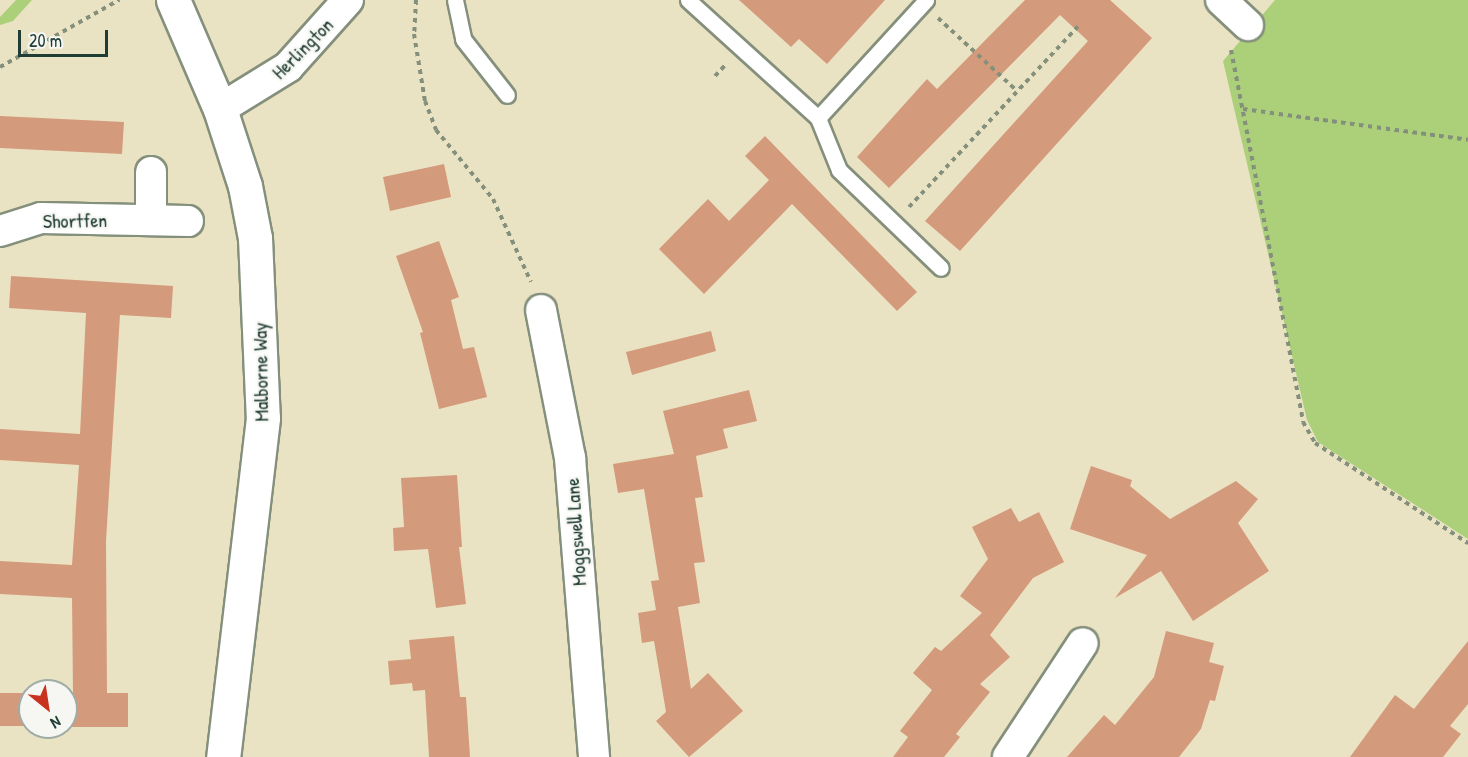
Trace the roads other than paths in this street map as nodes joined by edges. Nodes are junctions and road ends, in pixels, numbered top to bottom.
1 (455, 0) edge
2 (688, 0) edge
3 (1221, 0) edge
4 (345, 2) edge
5 (924, 2) edge
6 (178, 12) edge
7 (1239, 35) road end
8 (507, 95) dead end
9 (220, 109) junction
10 (818, 118) junction
11 (151, 172) dead end
12 (151, 220) junction
13 (188, 221) dead end
14 (0, 231) edge
15 (942, 268) dead end
16 (541, 310) road end
17 (1083, 643) dead end
18 (223, 757) edge
19 (594, 757) edge
20 (1008, 757) edge

1 - 8 lane
2 - 10 lane
3 - 7 street
4 - 9 street, Herlington
5 - 10 lane
6 - 9 street, Malborne Way
9 - 18 street, Malborne Way
10 - 15 lane
11 - 12 street
12 - 13 street, Shortfen
12 - 14 street, Shortfen
16 - 19 street, Moggswell Lane
17 - 20 street

